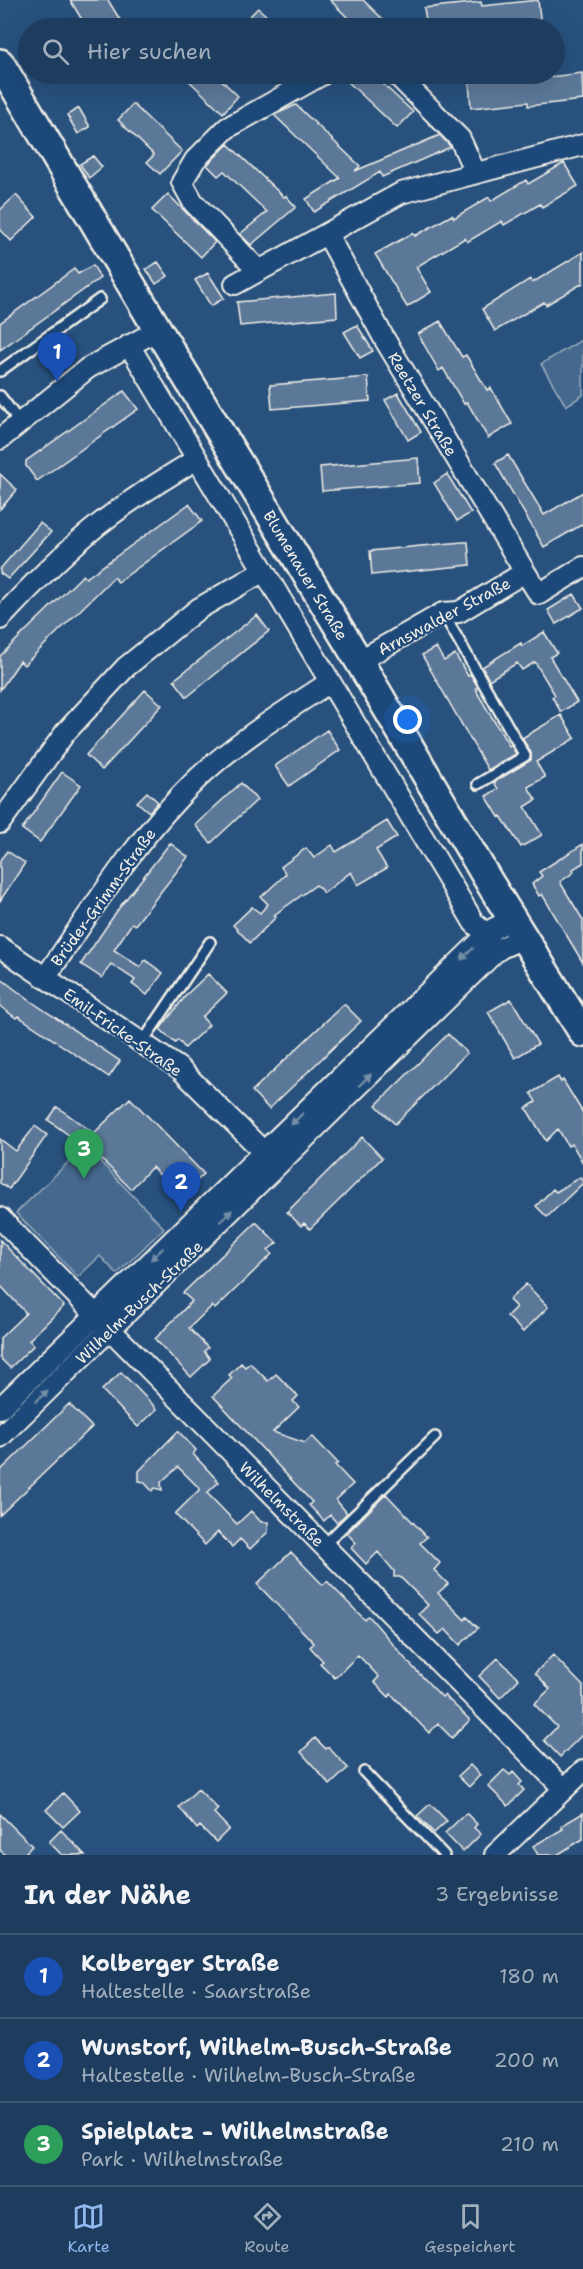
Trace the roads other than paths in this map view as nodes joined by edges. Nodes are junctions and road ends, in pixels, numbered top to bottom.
1 (0, 63) edge
2 (305, 84) edge
3 (406, 84) edge
4 (583, 145) edge
5 (476, 172) junction
6 (327, 234) junction
7 (258, 270) junction
8 (235, 284) dead end
9 (100, 299) dead end
10 (158, 330) junction
11 (129, 345) junction
12 (0, 371) edge
13 (0, 396) edge
14 (20, 421) junction
15 (0, 439) edge
16 (197, 459) junction
17 (583, 567) edge
18 (262, 572) junction
19 (525, 572) junction
20 (443, 613) junction
21 (0, 619) edge
22 (359, 661) junction
23 (330, 682) junction
24 (478, 784) dead end
25 (0, 823) edge
26 (519, 928) junction
27 (487, 935) junction
28 (210, 942) dead end
29 (0, 947) edge
30 (45, 978) junction
31 (583, 1033) edge
32 (142, 1043) junction
33 (271, 1158) junction
34 (0, 1218) edge
35 (95, 1314) junction
36 (110, 1330) junction
37 (0, 1408) edge
38 (0, 1437) edge
39 (435, 1437) dead end
40 (324, 1546) junction
41 (583, 1771) edge
42 (364, 1772) dead end
43 (564, 1789) junction
44 (444, 1855) edge
45 (495, 1855) edge

1 - 10 street, Blumenauer Straße
2 - 7 street
3 - 5 street
4 - 5 street
5 - 6 street
6 - 7 street
6 - 19 street, Reetzer Straße
7 - 8 street
9 - 12 lane
10 - 11 street
10 - 22 street, Blumenauer Straße
11 - 14 street
11 - 16 street
13 - 14 lane
14 - 15 street
16 - 18 street
16 - 21 street
17 - 19 street, Arnswalder Straße
18 - 23 street
18 - 25 street
19 - 20 street, Arnswalder Straße
20 - 22 street, Arnswalder Straße
20 - 24 lane
22 - 26 street, Blumenauer Straße
23 - 27 street
23 - 30 street, Brüder-Grimm-Straße
26 - 27 street, Wilhelm-Busch-Straße
26 - 31 street, Blumenauer Straße
33 -> 26 street, Wilhelm-Busch-Straße
27 -> 33 street, Wilhelm-Busch-Straße
28 - 32 lane
29 - 30 street, Emil-Fricke-Straße
30 - 32 street, Emil-Fricke-Straße
32 - 33 street, Emil-Fricke-Straße
33 -> 35 street, Wilhelm-Busch-Straße
36 -> 33 street, Wilhelm-Busch-Straße
34 - 35 street, Wilhelmstraße
35 - 36 street, Wilhelmstraße
35 - 37 street, Wilhelm-Busch-Straße
38 -> 36 street, Wilhelm-Busch-Straße
36 - 40 street, Wilhelmstraße
39 - 40 lane
40 - 43 street, Wilhelmstraße
41 - 43 street
42 - 44 lane
43 - 45 street

